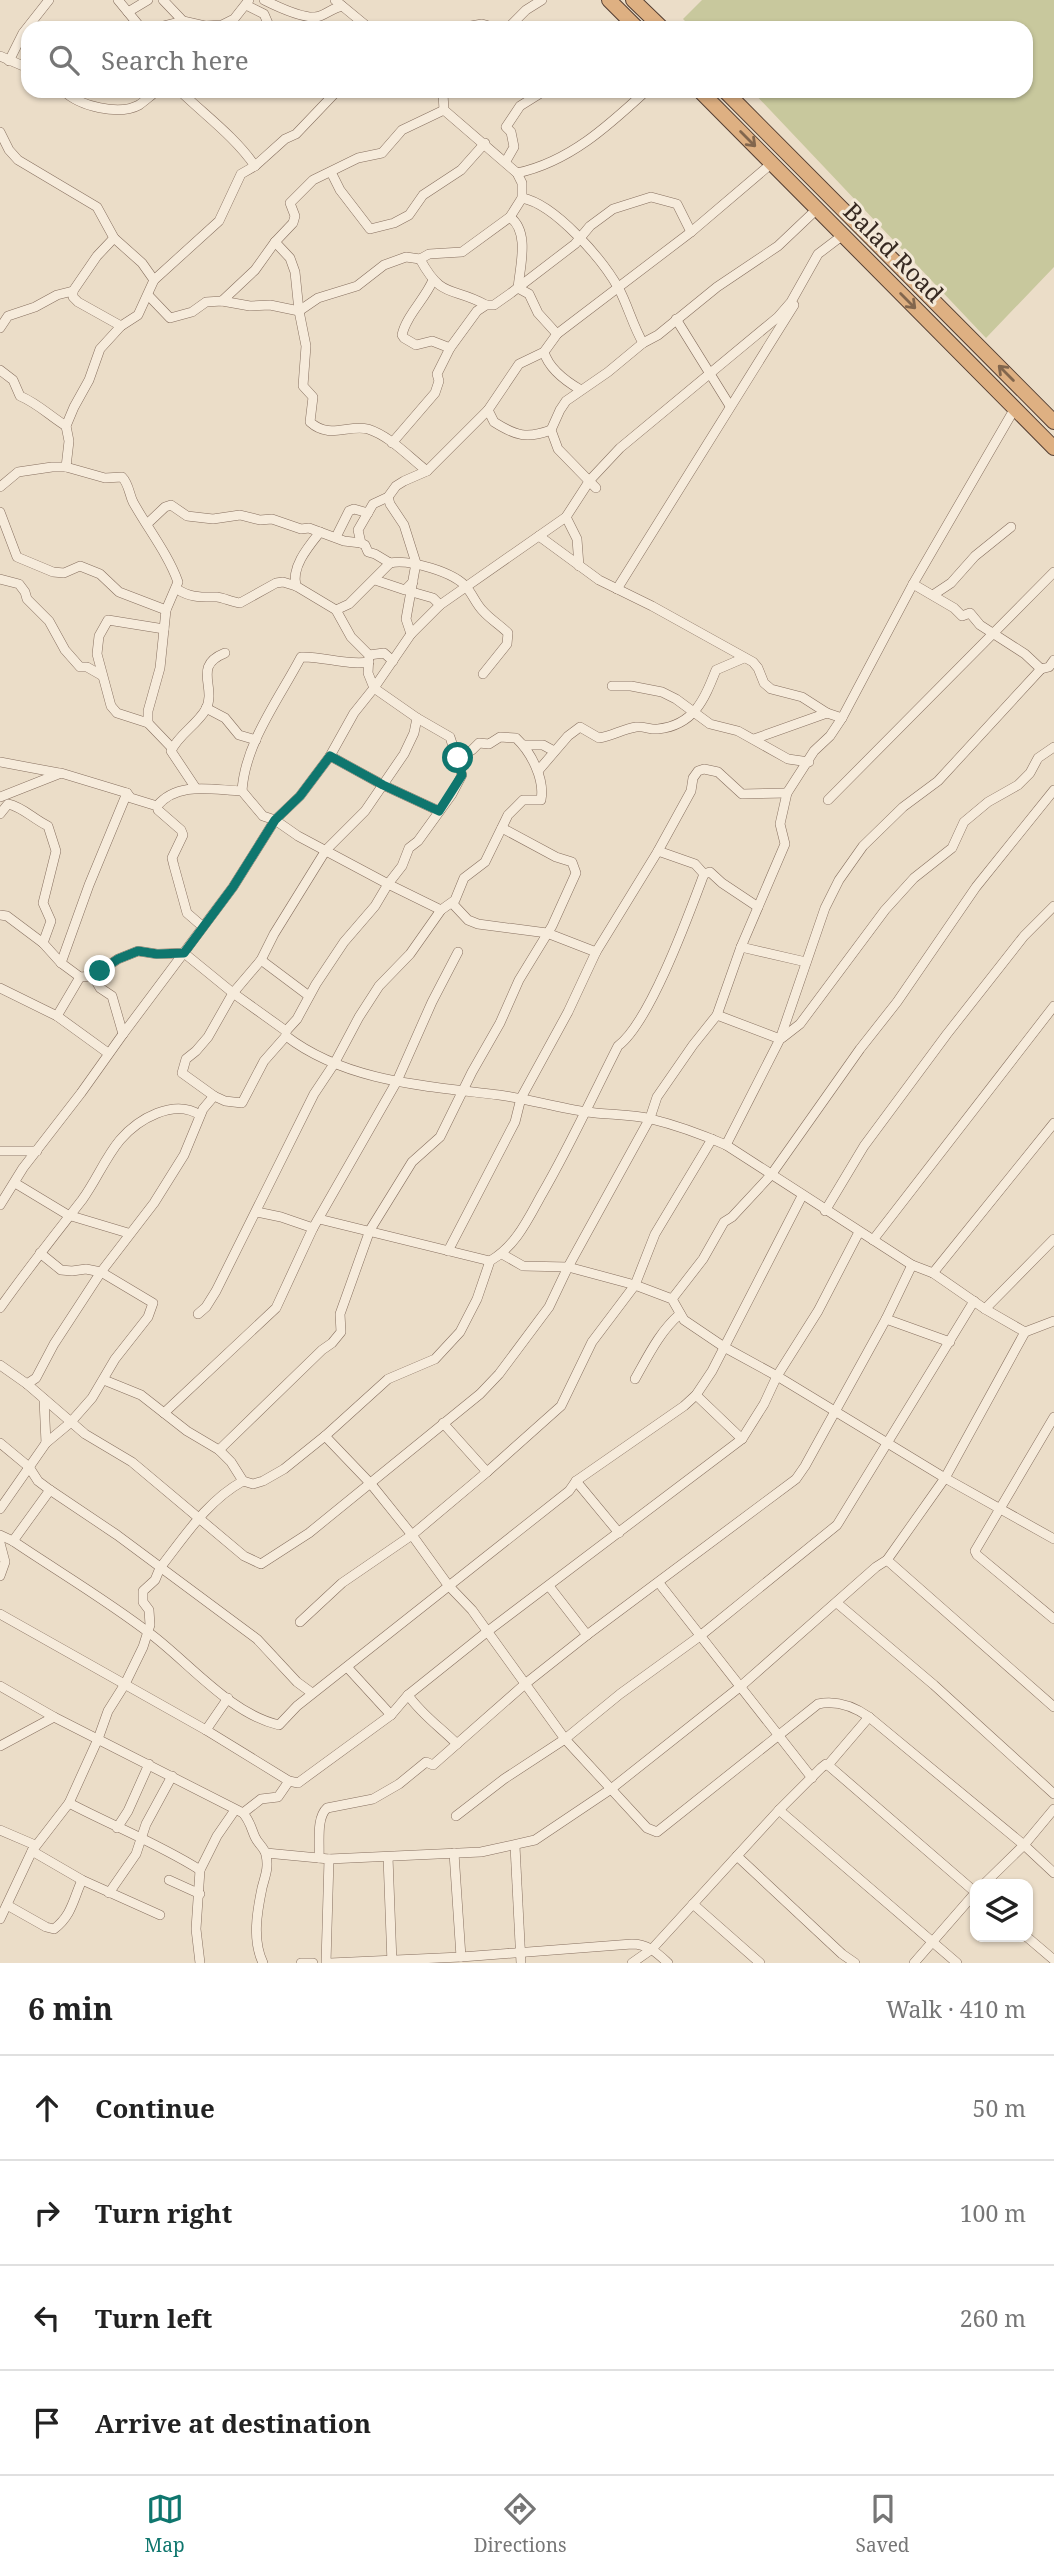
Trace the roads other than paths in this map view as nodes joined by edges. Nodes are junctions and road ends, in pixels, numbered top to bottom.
1 (49, 0) edge
2 (118, 0) edge
3 (148, 0) edge
4 (163, 0) edge
5 (264, 0) edge
6 (542, 0) edge
7 (609, 0) edge
8 (633, 0) edge
9 (248, 3) edge
10 (339, 3) edge
11 (278, 7) junction
12 (128, 12) junction
13 (264, 14) junction
14 (32, 21) edge
15 (135, 21) edge
16 (183, 21) edge
17 (229, 21) edge
18 (267, 21) edge
19 (361, 21) edge
20 (515, 21) edge
21 (630, 21) edge
22 (655, 21) edge
23 (21, 36) edge
24 (4, 58) edge
25 (21, 65) edge
26 (72, 98) edge
27 (148, 98) edge
28 (187, 98) edge
29 (330, 98) edge
30 (443, 98) edge
31 (531, 98) edge
32 (639, 98) edge
33 (707, 98) edge
34 (732, 98) edge
35 (444, 110) junction
36 (0, 132) edge
37 (485, 143) junction
38 (506, 161) junction
39 (772, 163) junction
40 (255, 166) junction
41 (331, 172) junction
42 (517, 173) junction
43 (522, 198) junction
44 (817, 209) junction
45 (510, 217) junction
46 (691, 232) junction
47 (842, 235) junction
48 (114, 239) junction
49 (580, 239) junction
50 (275, 242) junction
51 (420, 259) junction
52 (153, 280) junction
53 (433, 280) junction
54 (803, 283) junction
55 (618, 287) junction
56 (518, 288) junction
57 (72, 291) junction
58 (148, 295) junction
59 (222, 301) junction
60 (486, 305) junction
61 (299, 310) junction
62 (676, 319) junction
63 (121, 326) junction
64 (0, 328) edge
65 (557, 334) junction
66 (643, 343) junction
67 (450, 348) junction
68 (544, 352) junction
69 (0, 370) edge
70 (709, 375) junction
71 (581, 390) junction
72 (730, 406) junction
73 (1015, 408) junction
74 (488, 410) junction
75 (1054, 422) edge
76 (66, 426) junction
77 (551, 430) junction
78 (392, 443) junction
79 (1054, 448) edge
80 (66, 467) junction
81 (427, 471) junction
82 (593, 484) junction
83 (0, 486) edge
84 (388, 497) junction
85 (0, 512) edge
86 (368, 513) junction
87 (566, 517) junction
88 (147, 524) junction
89 (1011, 527) dead end
90 (320, 532) junction
91 (539, 536) junction
92 (336, 537) junction
93 (360, 544) junction
94 (390, 563) junction
95 (416, 563) junction
96 (579, 566) junction
97 (1054, 572) edge
98 (0, 579) edge
99 (375, 580) junction
100 (913, 584) junction
101 (296, 586) junction
102 (466, 586) junction
103 (413, 587) junction
104 (177, 589) junction
105 (617, 589) junction
106 (933, 595) junction
107 (440, 605) junction
108 (166, 610) junction
109 (336, 610) junction
110 (164, 629) junction
111 (411, 634) junction
112 (993, 634) junction
113 (225, 653) dead end
114 (369, 658) junction
115 (744, 658) junction
116 (1054, 660) edge
117 (393, 662) junction
118 (1041, 669) junction
119 (483, 674) dead end
120 (102, 675) junction
121 (612, 686) dead end
122 (374, 688) junction
123 (206, 708) junction
124 (695, 713) junction
125 (827, 713) junction
126 (417, 718) junction
127 (842, 718) junction
128 (148, 723) junction
129 (754, 739) junction
130 (256, 740) junction
131 (524, 745) junction
132 (1054, 747) edge
133 (172, 748) junction
134 (554, 751) junction
135 (330, 756) junction
136 (458, 758) junction
137 (0, 762) edge
138 (809, 762) junction
139 (538, 771) junction
140 (61, 773) junction
141 (383, 785) junction
142 (195, 787) junction
143 (1054, 790) edge
144 (242, 791) junction
145 (127, 793) junction
146 (788, 793) junction
147 (0, 797) edge
148 (828, 800) dead end
149 (157, 806) junction
150 (439, 811) junction
151 (0, 814) edge
152 (275, 820) junction
153 (502, 828) junction
154 (326, 850) junction
155 (658, 851) junction
156 (704, 874) junction
157 (388, 884) junction
158 (452, 903) junction
159 (1054, 906) edge
160 (758, 907) junction
161 (441, 910) junction
162 (0, 915) edge
163 (202, 926) junction
164 (547, 933) junction
165 (43, 943) junction
166 (741, 947) junction
167 (458, 952) dead end
168 (184, 953) junction
169 (596, 953) junction
170 (261, 960) junction
171 (806, 961) junction
172 (61, 963) junction
173 (93, 976) junction
174 (80, 977) junction
175 (0, 988) edge
176 (233, 993) junction
177 (309, 996) junction
178 (1054, 1006) edge
179 (717, 1014) junction
180 (57, 1016) junction
181 (286, 1033) junction
182 (122, 1034) junction
183 (780, 1040) junction
184 (108, 1054) junction
185 (334, 1064) junction
186 (397, 1081) junction
187 (464, 1091) junction
188 (214, 1096) junction
189 (521, 1098) junction
190 (586, 1112) junction
191 (200, 1115) junction
192 (650, 1118) junction
193 (1054, 1123) edge
194 (712, 1139) junction
195 (726, 1145) junction
196 (0, 1151) edge
197 (37, 1151) junction
198 (771, 1175) junction
199 (15, 1183) junction
200 (802, 1196) junction
201 (0, 1205) edge
202 (825, 1211) junction
203 (257, 1212) junction
204 (68, 1216) junction
205 (319, 1219) junction
206 (313, 1228) junction
207 (370, 1230) junction
208 (859, 1232) junction
209 (128, 1233) junction
210 (1054, 1239) edge
211 (873, 1240) junction
212 (448, 1251) junction
213 (40, 1253) junction
214 (502, 1254) junction
215 (490, 1261) junction
216 (912, 1265) junction
217 (568, 1266) junction
218 (101, 1272) junction
219 (933, 1273) junction
220 (635, 1285) junction
221 (672, 1299) junction
222 (974, 1301) junction
223 (0, 1308) edge
224 (985, 1310) junction
225 (198, 1314) dead end
226 (680, 1314) junction
227 (886, 1319) junction
228 (1054, 1321) edge
229 (1026, 1332) junction
230 (950, 1342) junction
231 (724, 1347) junction
232 (0, 1365) edge
233 (777, 1376) junction
234 (635, 1378) dead end
235 (104, 1380) junction
236 (27, 1384) junction
237 (696, 1395) junction
238 (44, 1399) junction
239 (835, 1411) junction
240 (164, 1413) junction
241 (1054, 1417) edge
242 (70, 1423) junction
243 (443, 1423) junction
244 (325, 1436) junction
245 (742, 1439) junction
246 (0, 1443) edge
247 (46, 1443) junction
248 (886, 1443) junction
249 (219, 1450) junction
250 (29, 1467) junction
251 (487, 1472) junction
252 (945, 1478) junction
253 (243, 1481) junction
254 (576, 1481) junction
255 (371, 1484) junction
256 (50, 1490) junction
257 (0, 1509) edge
258 (1001, 1509) junction
259 (199, 1519) junction
260 (1054, 1524) edge
261 (619, 1533) junction
262 (0, 1535) edge
263 (412, 1535) junction
264 (1051, 1536) edge
265 (13, 1541) junction
266 (0, 1544) edge
267 (887, 1560) junction
268 (160, 1568) junction
269 (0, 1576) edge
270 (659, 1583) junction
271 (448, 1586) junction
272 (549, 1586) junction
273 (837, 1603) junction
274 (0, 1614) edge
275 (1054, 1619) edge
276 (300, 1622) dead end
277 (488, 1631) junction
278 (149, 1632) junction
279 (587, 1635) junction
280 (699, 1636) junction
281 (347, 1667) junction
282 (125, 1684) junction
283 (525, 1684) junction
284 (0, 1686) edge
285 (741, 1686) junction
286 (312, 1693) junction
287 (408, 1695) junction
288 (228, 1698) junction
289 (1054, 1707) edge
290 (391, 1715) junction
291 (54, 1717) junction
292 (869, 1717) junction
293 (206, 1730) junction
294 (779, 1737) junction
295 (98, 1739) junction
296 (565, 1739) junction
297 (457, 1744) junction
298 (0, 1746) edge
299 (149, 1764) junction
300 (828, 1765) junction
301 (172, 1776) junction
302 (812, 1778) junction
303 (289, 1782) junction
304 (611, 1788) junction
305 (1054, 1794) edge
306 (69, 1803) junction
307 (1054, 1809) edge
308 (779, 1810) junction
309 (239, 1812) junction
310 (456, 1816) dead end
311 (117, 1828) junction
312 (0, 1830) edge
313 (141, 1839) junction
314 (1024, 1845) junction
315 (515, 1846) junction
316 (34, 1848) junction
317 (266, 1853) junction
318 (454, 1853) junction
319 (737, 1856) junction
320 (388, 1857) junction
321 (324, 1858) junction
322 (200, 1870) junction
323 (1054, 1873) edge
324 (989, 1879) edge
325 (82, 1880) junction
326 (169, 1880) dead end
327 (970, 1889) edge
328 (109, 1893) junction
329 (200, 1894) junction
330 (970, 1899) edge
331 (693, 1903) junction
332 (3, 1910) edge
333 (160, 1915) dead end
334 (934, 1942) junction
335 (1033, 1942) edge
336 (652, 1949) junction
337 (521, 1952) junction
338 (461, 1957) junction
339 (1054, 1960) edge
340 (391, 1961) edge
341 (200, 1963) edge
342 (263, 1963) edge
343 (301, 1963) edge
344 (313, 1963) edge
345 (328, 1963) edge
346 (521, 1963) edge
347 (632, 1963) edge
348 (668, 1963) edge
349 (760, 1963) edge
350 (855, 1963) edge
351 (914, 1963) edge
352 (957, 1963) edge

1 - 14 street
2 - 12 street
3 - 12 street
4 - 16 street
5 - 11 street
6 - 20 street
7 - 21 highway
8 - 22 highway
9 - 13 street
9 - 17 street
10 - 11 street
10 - 19 street
11 - 13 street
12 - 15 street
13 - 18 street
23 - 24 street
24 - 25 street
26 - 27 street
28 - 40 street
29 - 40 street
30 - 35 street
31 - 38 street
32 - 42 street
33 -> 39 highway, Balad Road
75 -> 34 highway, Balad Road
35 - 37 street
35 - 41 street
36 - 48 street
37 - 38 street
37 - 41 street
38 - 42 street
39 - 44 highway, Balad Road
39 - 46 street
40 - 52 street
41 - 50 street
42 - 43 street
43 - 45 street
43 - 49 street
44 - 47 highway, Balad Road
44 - 62 street
45 - 51 street
45 - 56 street
46 - 49 street
46 - 55 street
47 - 54 street
47 -> 73 highway, Balad Road
48 - 52 street
48 - 57 street
49 - 55 street
49 - 56 street
50 - 59 street
50 - 61 street
51 - 53 street
51 - 61 street
52 - 58 street
53 - 60 street
53 - 67 street
54 - 70 street
54 - 72 street
55 - 65 street
55 - 66 street
56 - 60 street
56 - 65 street
57 - 63 street
57 - 64 street
58 - 59 street
58 - 63 street
59 - 61 street
60 - 67 street
61 - 78 street
62 - 66 street
62 - 70 street
63 - 76 street
65 - 68 street
66 - 71 street
67 - 78 street
68 - 71 street
68 - 74 street
69 - 76 street
70 - 72 street
70 - 82 street
71 - 77 street
72 - 105 street
73 - 79 highway, Balad Road
73 - 100 street
74 - 77 street
74 - 81 street
76 - 80 street
77 - 82 street
78 - 81 street
80 - 83 street
80 - 88 street
81 - 84 street
82 - 87 street
84 - 86 street
84 - 95 street
85 - 108 street
86 - 92 street
86 - 93 street
87 - 91 street
87 - 96 street
88 - 90 street
88 - 104 street
89 - 106 street
90 - 92 street
90 - 101 street
91 - 96 street
91 - 102 street
92 - 93 street
93 - 94 street
94 - 95 street
94 - 99 street
95 - 102 street
95 - 103 street
96 - 105 street
97 - 112 street
98 - 120 street
99 - 103 street
99 - 109 street
100 - 106 street
100 - 127 street
101 - 104 street
101 - 109 street
102 - 107 street
102 - 119 street
103 - 107 street
103 - 111 street
104 - 108 street
105 - 115 street
106 - 112 street
107 - 111 street
108 - 110 street
109 - 114 street
110 - 120 street
110 - 128 street
111 - 117 street
112 - 118 street
112 - 148 street
113 - 123 street
114 - 117 street
114 - 122 street
114 - 130 street
115 - 124 street
115 - 125 street
116 - 118 street
117 - 122 street
118 - 171 street
120 - 128 street
121 - 124 street
122 - 126 street
122 - 135 street
123 - 130 street
123 - 133 street
124 - 129 street
124 - 134 street
125 - 127 street
125 - 129 street
126 - 136 street
126 - 141 street
127 - 138 street
128 - 133 street
129 - 138 street
130 - 144 street
131 - 134 street
131 - 136 street
131 - 139 street
132 - 183 street
133 - 142 street
134 - 139 street
135 - 141 street
135 - 152 street
136 - 150 street
137 - 140 street
138 - 146 street
139 - 153 street
140 - 145 street
140 - 147 street
141 - 150 street
141 - 154 street
142 - 144 street
142 - 149 street
143 - 198 street
144 - 152 street
145 - 149 street
145 - 172 street
146 - 155 street
146 - 160 street
149 - 163 street
150 - 157 street
151 - 165 street
152 - 154 street
152 - 163 street
153 - 158 street
153 - 164 street
154 - 157 street
154 - 170 street
155 - 156 street
155 - 169 street
156 - 160 street
156 - 190 street
157 - 161 street
157 - 177 street
158 - 161 street
158 - 164 street
159 - 202 street
160 - 166 street
161 - 185 street
162 - 165 street
163 - 168 street
164 - 169 street
164 - 187 street
165 - 172 street
166 - 171 street
166 - 179 street
167 - 186 street
168 - 173 street
168 - 176 street
168 - 182 street
169 - 189 street
170 - 176 street
170 - 177 street
171 - 183 street
172 - 174 street
173 - 174 street
173 - 182 street
174 - 180 street
175 - 180 street
176 - 181 street
176 - 188 street
177 - 181 street
178 - 211 street
179 - 183 street
179 - 192 street
180 - 184 street
181 - 185 street
181 - 188 street
182 - 184 street
183 - 195 street
184 - 197 street
185 - 186 street
185 - 203 street
186 - 187 street
186 - 205 street
187 - 189 street
187 - 207 street
188 - 191 street
189 - 190 street
189 - 212 street
190 - 192 street
190 - 214 street
191 - 204 street
191 - 209 street
192 - 194 street
192 - 217 street
193 - 219 street
194 - 195 street
194 - 220 street
195 - 198 street
196 - 197 street
197 - 199 street
198 - 200 street
198 - 221 street
199 - 201 street
199 - 204 street
200 - 202 street
200 - 231 street
202 - 208 street
203 - 206 street
203 - 225 street
204 - 209 street
204 - 213 street
205 - 206 street
205 - 207 street
206 - 240 street
207 - 212 street
207 - 249 street
208 - 211 street
208 - 233 street
209 - 218 street
210 - 224 street
211 - 216 street
212 - 215 street
213 - 218 street
213 - 223 street
214 - 215 street
214 - 217 street
215 - 244 street
216 - 219 street
216 - 227 street
217 - 220 street
217 - 243 street
218 - 235 street
218 - 236 street
219 - 222 street
220 - 221 street
220 - 251 street
221 - 226 street
222 - 224 street
222 - 230 street
224 - 229 street
226 - 231 street
226 - 234 street
227 - 230 street
227 - 239 street
228 - 229 street
229 - 252 street
230 - 248 street
231 - 233 street
231 - 237 street
232 - 236 street
233 - 239 street
233 - 245 street
235 - 240 street
235 - 242 street
236 - 238 street
237 - 245 street
237 - 254 street
238 - 242 street
238 - 247 street
239 - 248 street
239 - 270 street
240 - 249 street
241 - 258 street
242 - 247 street
242 - 259 street
243 - 251 street
243 - 255 street
244 - 253 street
244 - 255 street
245 - 261 street
246 - 250 street
247 - 250 street
248 - 252 street
248 - 280 street
249 - 253 street
250 - 256 street
250 - 257 street
251 - 263 street
252 - 258 street
252 - 267 street
253 - 259 street
254 - 261 street
254 - 271 street
255 - 259 street
255 - 263 street
256 - 265 street
256 - 268 street
258 - 264 street
258 - 275 street
259 - 268 street
260 - 264 street
261 - 272 street
262 - 265 street
263 - 271 street
263 - 276 street
265 - 278 street
266 - 269 street
267 - 273 street
267 - 289 street
268 - 278 street
268 - 286 street
270 - 279 street
270 - 280 street
271 - 277 street
271 - 281 street
272 - 277 street
272 - 279 street
273 - 285 street
273 - 305 street
274 - 282 street
277 - 283 street
277 - 287 street
278 - 282 street
278 - 288 street
279 - 283 street
280 - 285 street
280 - 296 street
281 - 286 street
281 - 290 street
282 - 293 street
282 - 295 street
283 - 296 street
283 - 297 street
284 - 291 street
285 - 294 street
285 - 304 street
286 - 288 street
287 - 290 street
287 - 297 street
288 - 293 street
290 - 303 street
291 - 295 street
291 - 298 street
292 - 294 street
292 - 300 street
292 - 314 street
293 - 303 street
294 - 302 street
294 - 304 street
295 - 299 street
295 - 306 street
296 - 304 street
296 - 310 street
297 - 321 street
299 - 301 street
299 - 311 street
300 - 302 street
300 - 327 street
301 - 309 street
301 - 313 street
302 - 308 street
303 - 309 street
304 - 315 street
306 - 311 street
306 - 316 street
307 - 314 street
308 - 319 street
308 - 334 street
309 - 317 street
309 - 322 street
311 - 313 street
312 - 316 street
313 - 322 street
313 - 328 street
314 - 323 street
314 - 324 street
315 - 318 street
315 - 337 street
316 - 325 street
316 - 332 street
317 - 321 street
317 - 342 street
318 - 320 street
318 - 338 street
319 - 331 street
319 - 350 street
320 - 321 street
320 - 340 street
321 - 345 street
322 - 329 street
325 - 328 street
325 - 332 street
326 - 329 street
328 - 333 street
329 - 341 street
330 - 334 street
331 - 336 street
331 - 349 street
334 - 351 street
334 - 352 street
335 - 339 street
336 - 337 street
336 - 347 street
336 - 348 street
337 - 338 street
337 - 346 street
338 - 340 street
340 - 345 street
343 - 344 street

